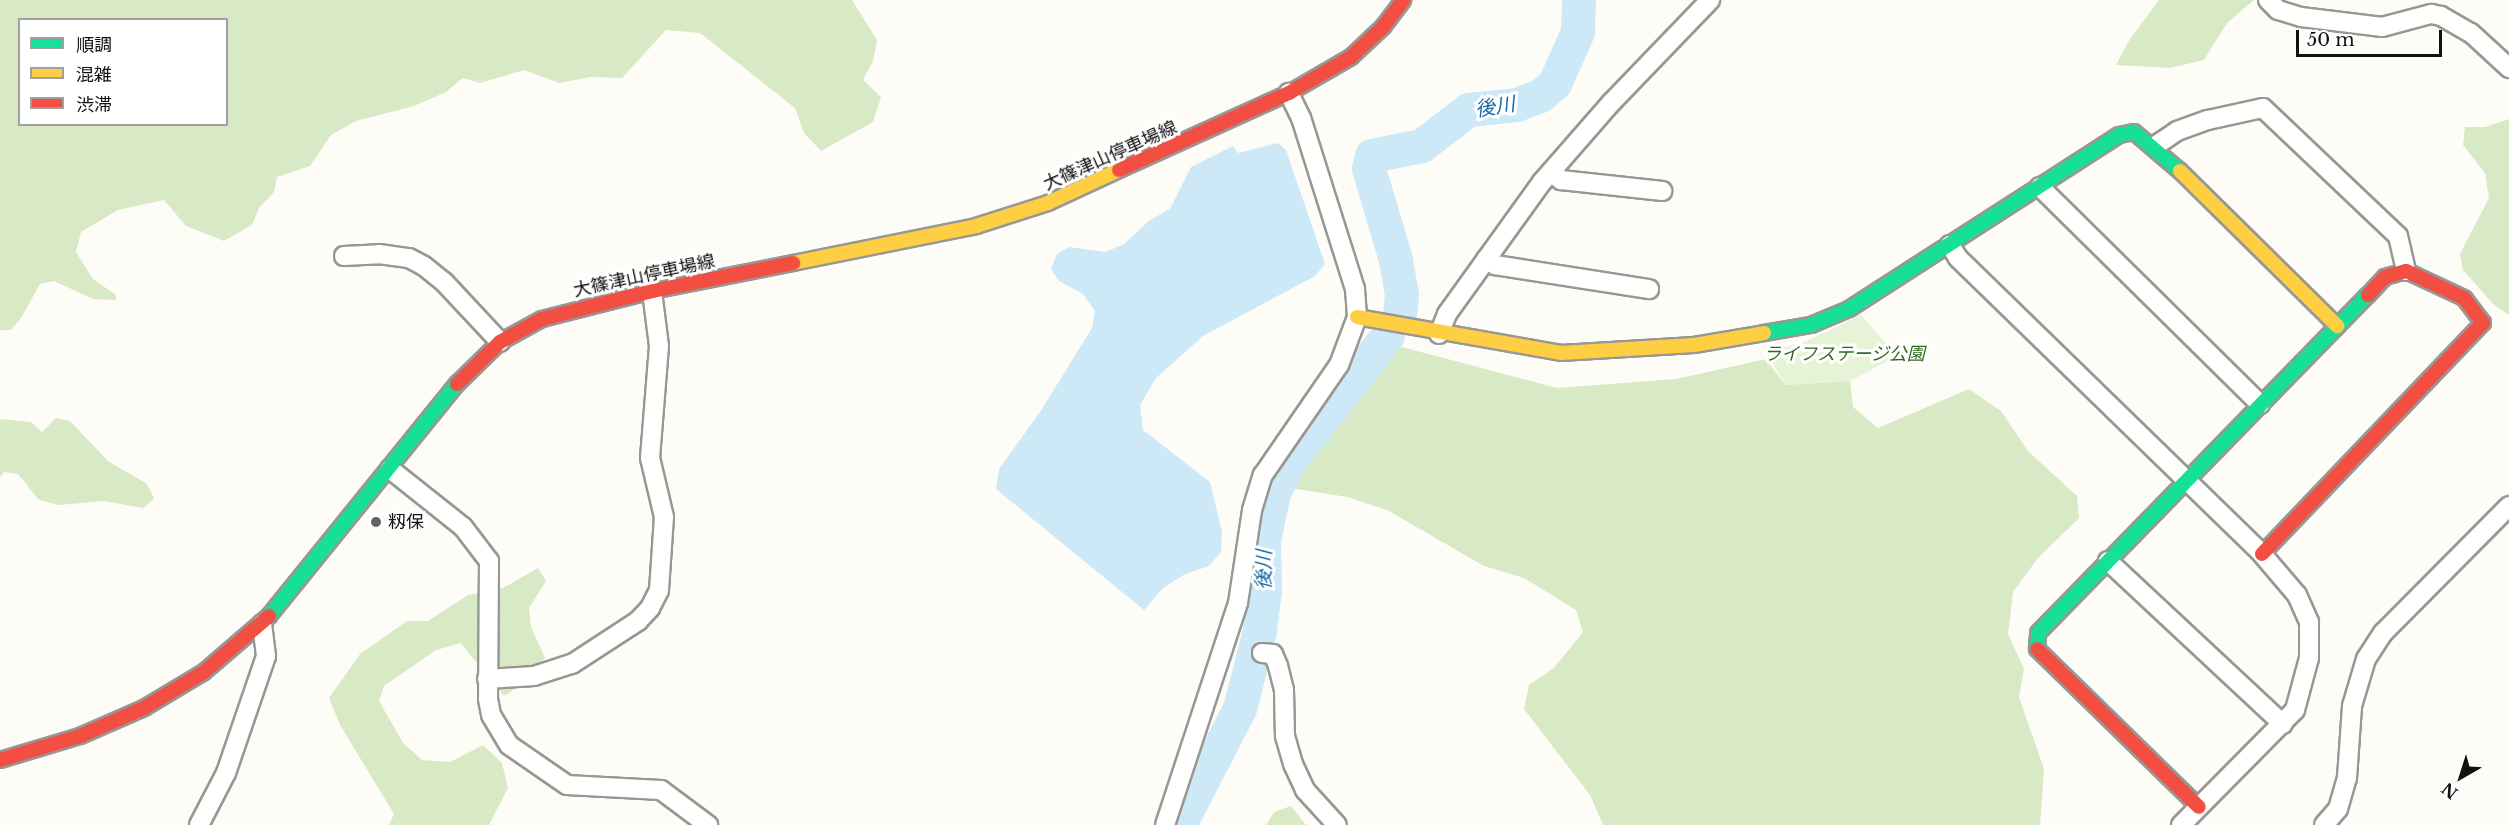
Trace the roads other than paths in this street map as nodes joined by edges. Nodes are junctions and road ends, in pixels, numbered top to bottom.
1 (1403, 0) edge
2 (1710, 0) edge
3 (2268, 0) edge
4 (2509, 68) edge
5 (1289, 93) junction
6 (2156, 146) junction
7 (1551, 172) junction
8 (2040, 187) junction
9 (1662, 191) dead end
10 (1950, 244) junction
11 (344, 256) dead end
12 (1486, 259) junction
13 (2406, 271) junction
14 (1649, 289) dead end
15 (652, 291) junction
16 (1357, 317) junction
17 (2337, 326) junction
18 (1439, 334) junction
19 (500, 342) junction
20 (2260, 404) junction
21 (390, 469) junction
22 (2185, 481) junction
23 (2509, 506) edge
24 (2262, 554) junction
25 (2108, 561) junction
26 (262, 624) junction
27 (1262, 653) dead end
28 (487, 679) junction
29 (2283, 724) junction
30 (0, 760) edge
31 (2199, 807) junction
32 (199, 825) edge
33 (708, 825) edge
34 (1164, 825) edge
35 (1337, 825) edge
36 (2181, 825) edge
37 (2324, 825) edge

1 - 5 street, 大篠津山停車場線
2 - 7 street
3 - 4 street
5 - 15 street, 大篠津山停車場線
5 - 16 street
6 - 8 street
6 - 13 street
6 - 17 street
7 - 9 street
7 - 12 street
8 - 10 street
8 - 20 street
10 - 18 street
10 - 22 street
11 - 19 street
12 - 14 street
12 - 18 street
13 - 17 street
13 - 24 street
15 - 19 street, 大篠津山停車場線
15 - 28 street
16 - 18 street
16 - 34 street
17 - 20 street
19 - 21 street, 大篠津山停車場線
20 - 22 street
21 - 26 street, 大篠津山停車場線
21 - 28 street
22 - 24 street
22 - 25 street
23 - 37 street
24 - 29 street
25 - 29 street
25 - 31 street
26 - 30 street, 大篠津山停車場線
26 - 32 street
27 - 35 street
28 - 33 street
29 - 31 street
31 - 36 street

